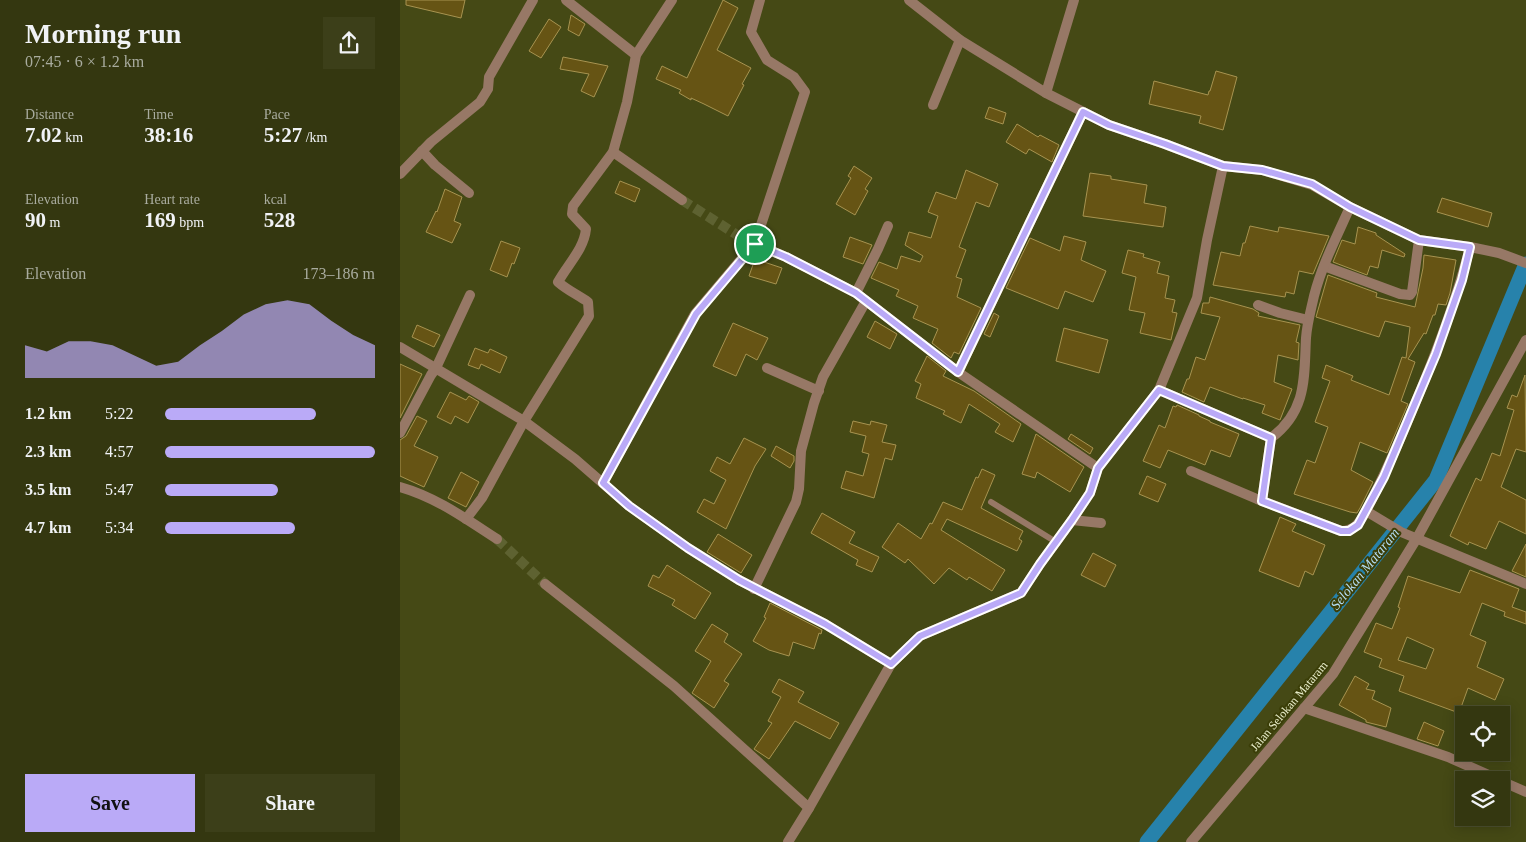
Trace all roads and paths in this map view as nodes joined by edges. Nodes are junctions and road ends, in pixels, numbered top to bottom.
1 (532, 0) edge
2 (566, 0) edge
3 (672, 0) edge
4 (760, 0) edge
5 (909, 0) edge
6 (1074, 0) edge
7 (960, 40) junction
8 (636, 55) junction
9 (1046, 92) junction
10 (933, 105) dead end
11 (1083, 112) junction
12 (422, 151) junction
13 (613, 152) junction
14 (1223, 166) junction
15 (400, 174) edge
16 (469, 193) dead end
17 (682, 200) tunnel mouth
18 (1350, 207) junction
19 (888, 226) dead end
20 (742, 238) tunnel mouth
21 (1419, 240) junction
22 (755, 244) junction
23 (1470, 247) junction
24 (1526, 263) edge
25 (1324, 266) junction
26 (856, 293) junction
27 (470, 295) dead end
28 (866, 300) junction
29 (1258, 305) dead end
30 (1308, 320) junction
31 (1526, 340) edge
32 (400, 348) edge
33 (436, 368) junction
34 (767, 368) dead end
35 (958, 372) junction
36 (1159, 390) junction
37 (818, 391) junction
38 (524, 421) junction
39 (400, 433) edge
40 (1271, 438) junction
41 (1098, 468) junction
42 (1190, 471) dead end
43 (603, 483) junction
44 (400, 487) edge
45 (1262, 501) junction
46 (991, 502) dead end
47 (1370, 513) junction
48 (466, 519) junction
49 (1072, 520) junction
50 (1101, 523) dead end
51 (1417, 538) junction
52 (497, 539) tunnel mouth
53 (1056, 542) junction
54 (545, 584) tunnel mouth
55 (1526, 584) edge
56 (754, 589) junction
57 (891, 664) junction
58 (1304, 708) junction
59 (1480, 771) edge
60 (1510, 785) edge
61 (1526, 792) edge
62 (809, 808) junction
63 (788, 842) edge
64 (1191, 842) edge

1 - 12 street
2 - 8 street
3 - 8 street
4 - 22 street
5 - 7 street
6 - 9 street
7 - 9 street
7 - 10 street
8 - 13 street
9 - 11 street
11 - 14 street
11 - 35 street
12 - 15 street
12 - 16 street
13 - 17 street
13 - 38 street
14 - 18 street
14 - 36 street
18 - 21 street
18 - 25 street
19 - 26 street
20 - 22 street
21 - 23 street
21 - 25 street
22 - 26 street
22 - 43 street
23 - 24 street
23 - 47 street
25 - 30 street
26 - 28 street
27 - 33 street
28 - 35 street
28 - 37 street
29 - 30 street
30 - 40 street
31 - 51 street, Jalan Selokan Mataram
32 - 33 street
33 - 38 street
33 - 39 street
34 - 37 street
35 - 41 street
36 - 40 street
36 - 41 street
37 - 56 street
38 - 43 street
38 - 48 street
40 - 45 street
41 - 49 street
42 - 45 street
43 - 56 street
44 - 48 street
45 - 47 street
46 - 53 lane
47 - 51 street
48 - 52 street
49 - 50 street
49 - 53 street
51 - 55 street
51 - 58 street, Jalan Selokan Mataram
53 - 57 street
54 - 62 street
56 - 57 street
57 - 62 street
58 - 59 street
58 - 64 street, Jalan Selokan Mataram
60 - 61 street
62 - 63 street

